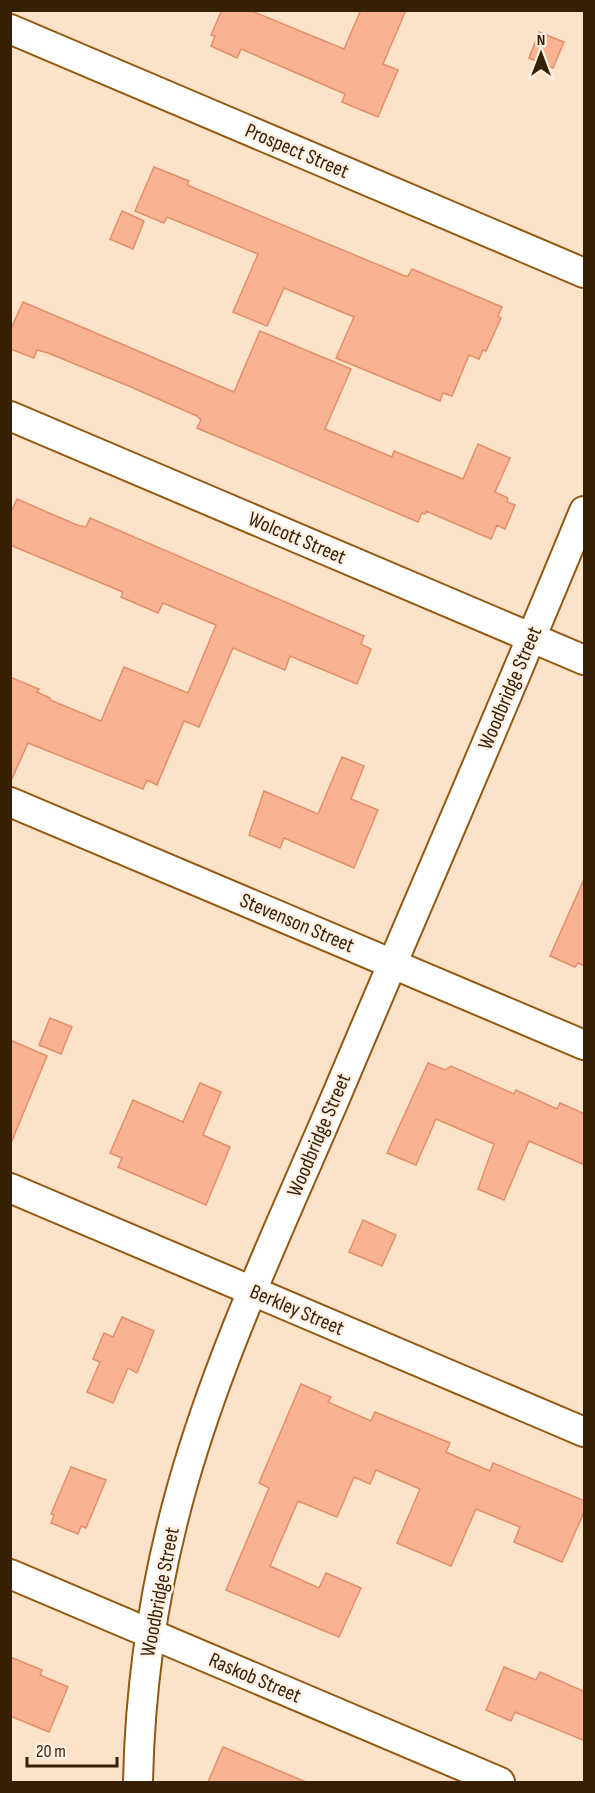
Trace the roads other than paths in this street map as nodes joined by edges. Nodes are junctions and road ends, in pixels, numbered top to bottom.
1 (10, 29) edge
2 (585, 273) edge
3 (10, 416) edge
4 (585, 511) edge
5 (531, 638) junction
6 (585, 660) edge
7 (10, 802) edge
8 (392, 963) junction
9 (585, 1045) edge
10 (10, 1188) edge
11 (254, 1292) junction
12 (585, 1432) edge
13 (10, 1574) edge
14 (151, 1633) junction
15 (138, 1782) edge
16 (500, 1782) edge

1 - 2 street, Prospect Street
3 - 5 street, Wolcott Street
4 - 5 street, Woodbridge Street
5 - 6 street, Wolcott Street
5 - 8 street, Woodbridge Street
7 - 8 street, Stevenson Street
8 - 9 street, Stevenson Street
8 - 11 street, Woodbridge Street
10 - 11 street, Berkley Street
11 - 12 street, Berkley Street
11 - 14 street, Woodbridge Street
13 - 14 street, Raskob Street
14 - 15 street, Woodbridge Street
14 - 16 street, Raskob Street

